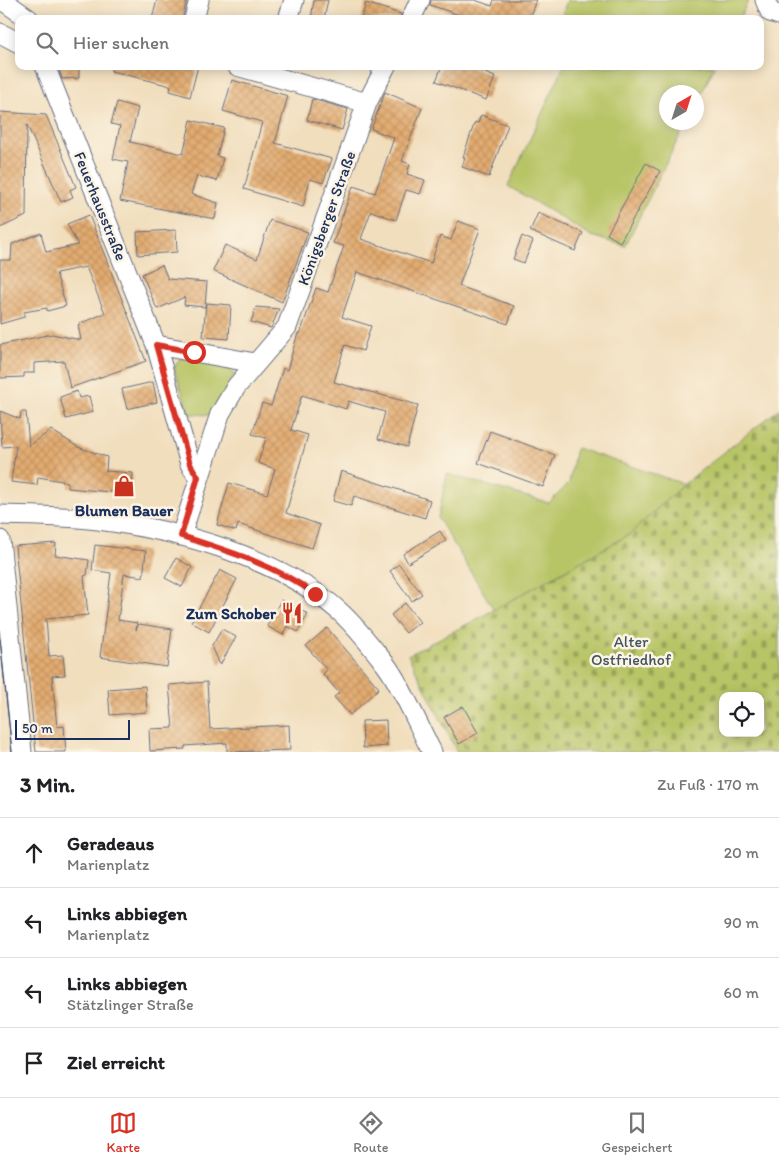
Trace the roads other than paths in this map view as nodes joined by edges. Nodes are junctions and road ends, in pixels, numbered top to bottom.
1 (2, 0) edge
2 (199, 0) edge
3 (294, 0) edge
4 (420, 0) edge
5 (765, 0) edge
6 (23, 15) edge
7 (195, 15) edge
8 (289, 15) edge
9 (413, 15) edge
10 (779, 16) edge
11 (0, 33) edge
12 (15, 41) edge
13 (47, 70) edge
14 (384, 70) edge
15 (273, 71) edge
16 (368, 103) junction
17 (156, 345) junction
18 (255, 363) junction
19 (198, 477) junction
20 (0, 514) edge
21 (181, 536) junction
22 (0, 540) edge
23 (22, 752) edge
24 (432, 752) edge

1 - 6 street
2 - 7 street
3 - 8 street
4 - 9 street
5 - 10 street
11 - 12 street
13 - 17 street, Feuerhausstraße
14 - 16 street, Königsberger Straße
15 - 16 street
16 - 18 street, Königsberger Straße
17 - 18 street
17 - 19 street, Feuerhausstraße
18 - 19 street, Königsberger Straße
19 - 21 street, Königsberger Straße
20 - 21 street
21 - 24 street
22 - 23 street

